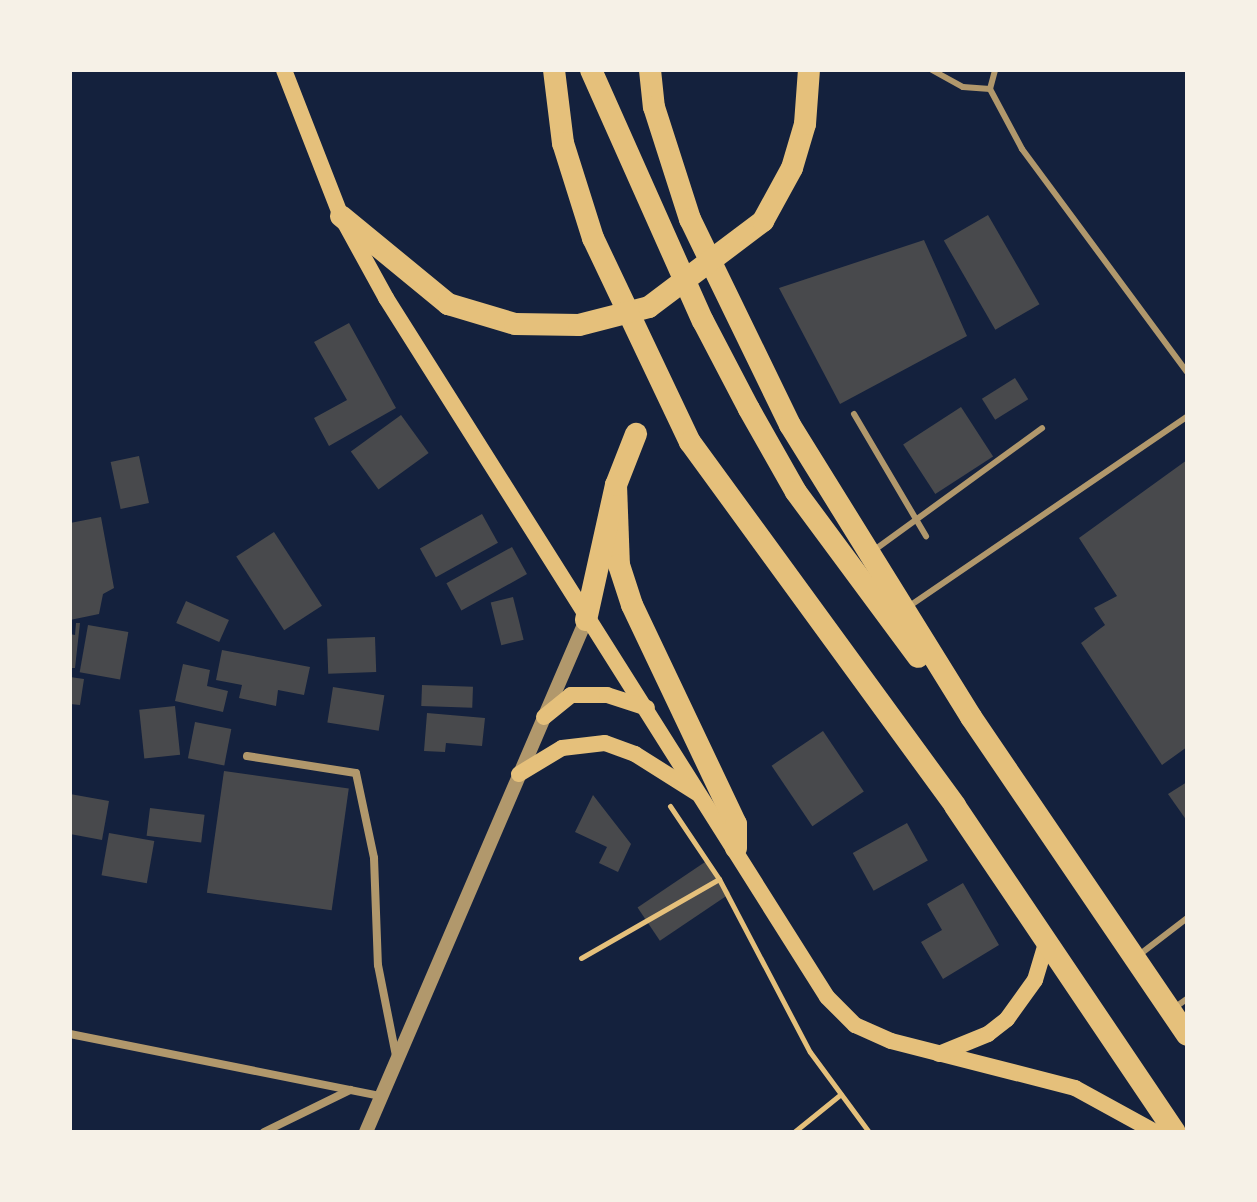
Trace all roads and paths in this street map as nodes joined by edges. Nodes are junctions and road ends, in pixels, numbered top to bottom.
1 (284, 70) edge
2 (554, 70) edge
3 (591, 70) edge
4 (650, 70) edge
5 (809, 70) edge
6 (932, 70) edge
7 (995, 70) edge
8 (990, 89) junction
9 (341, 216) junction
10 (1187, 372) edge
11 (854, 414) dead end
12 (1187, 417) edge
13 (1042, 428) dead end
14 (636, 434) dead end
15 (616, 485) junction
16 (914, 519) junction
17 (926, 536) dead end
18 (867, 556) junction
19 (902, 611) junction
20 (586, 620) junction
21 (647, 708) junction
22 (544, 717) junction
23 (971, 717) junction
24 (247, 756) dead end
25 (519, 774) junction
26 (703, 797) junction
27 (668, 804) dead end
28 (736, 848) junction
29 (719, 879) junction
30 (1187, 918) edge
31 (1047, 940) junction
32 (1136, 957) junction
33 (581, 958) dead end
34 (1179, 1005) edge
35 (70, 1034) edge
36 (1187, 1035) edge
37 (938, 1054) junction
38 (397, 1056) junction
39 (350, 1089) junction
40 (841, 1094) junction
41 (381, 1096) junction
42 (264, 1132) edge
43 (366, 1132) edge
44 (794, 1132) edge
45 (869, 1132) edge
46 (1155, 1132) edge
47 (1175, 1132) edge

1 - 9 main road
2 - 31 highway
3 - 23 highway
4 - 18 highway
5 - 9 highway
6 - 8 lane
7 - 8 lane
8 - 10 lane
9 - 20 main road
11 - 16 lane
12 - 19 lane
13 - 16 lane
14 - 15 highway
15 - 20 highway
15 - 28 highway
16 - 17 lane
16 - 18 lane
18 - 19 highway
19 - 23 highway
20 - 21 main road
20 - 22 street
21 - 22 main road
21 - 26 main road
22 - 25 street
23 - 32 highway
24 - 38 street
25 - 26 main road
25 - 38 street
26 - 28 main road
27 - 29 path
28 - 37 main road
29 - 33 path
29 - 40 path
30 - 32 lane
31 - 37 main road
31 - 47 highway
32 - 34 highway
34 - 36 highway
35 - 39 street
37 - 46 main road
38 - 41 street
39 - 41 street
39 - 42 street
40 - 44 path
40 - 45 path
41 - 43 street

